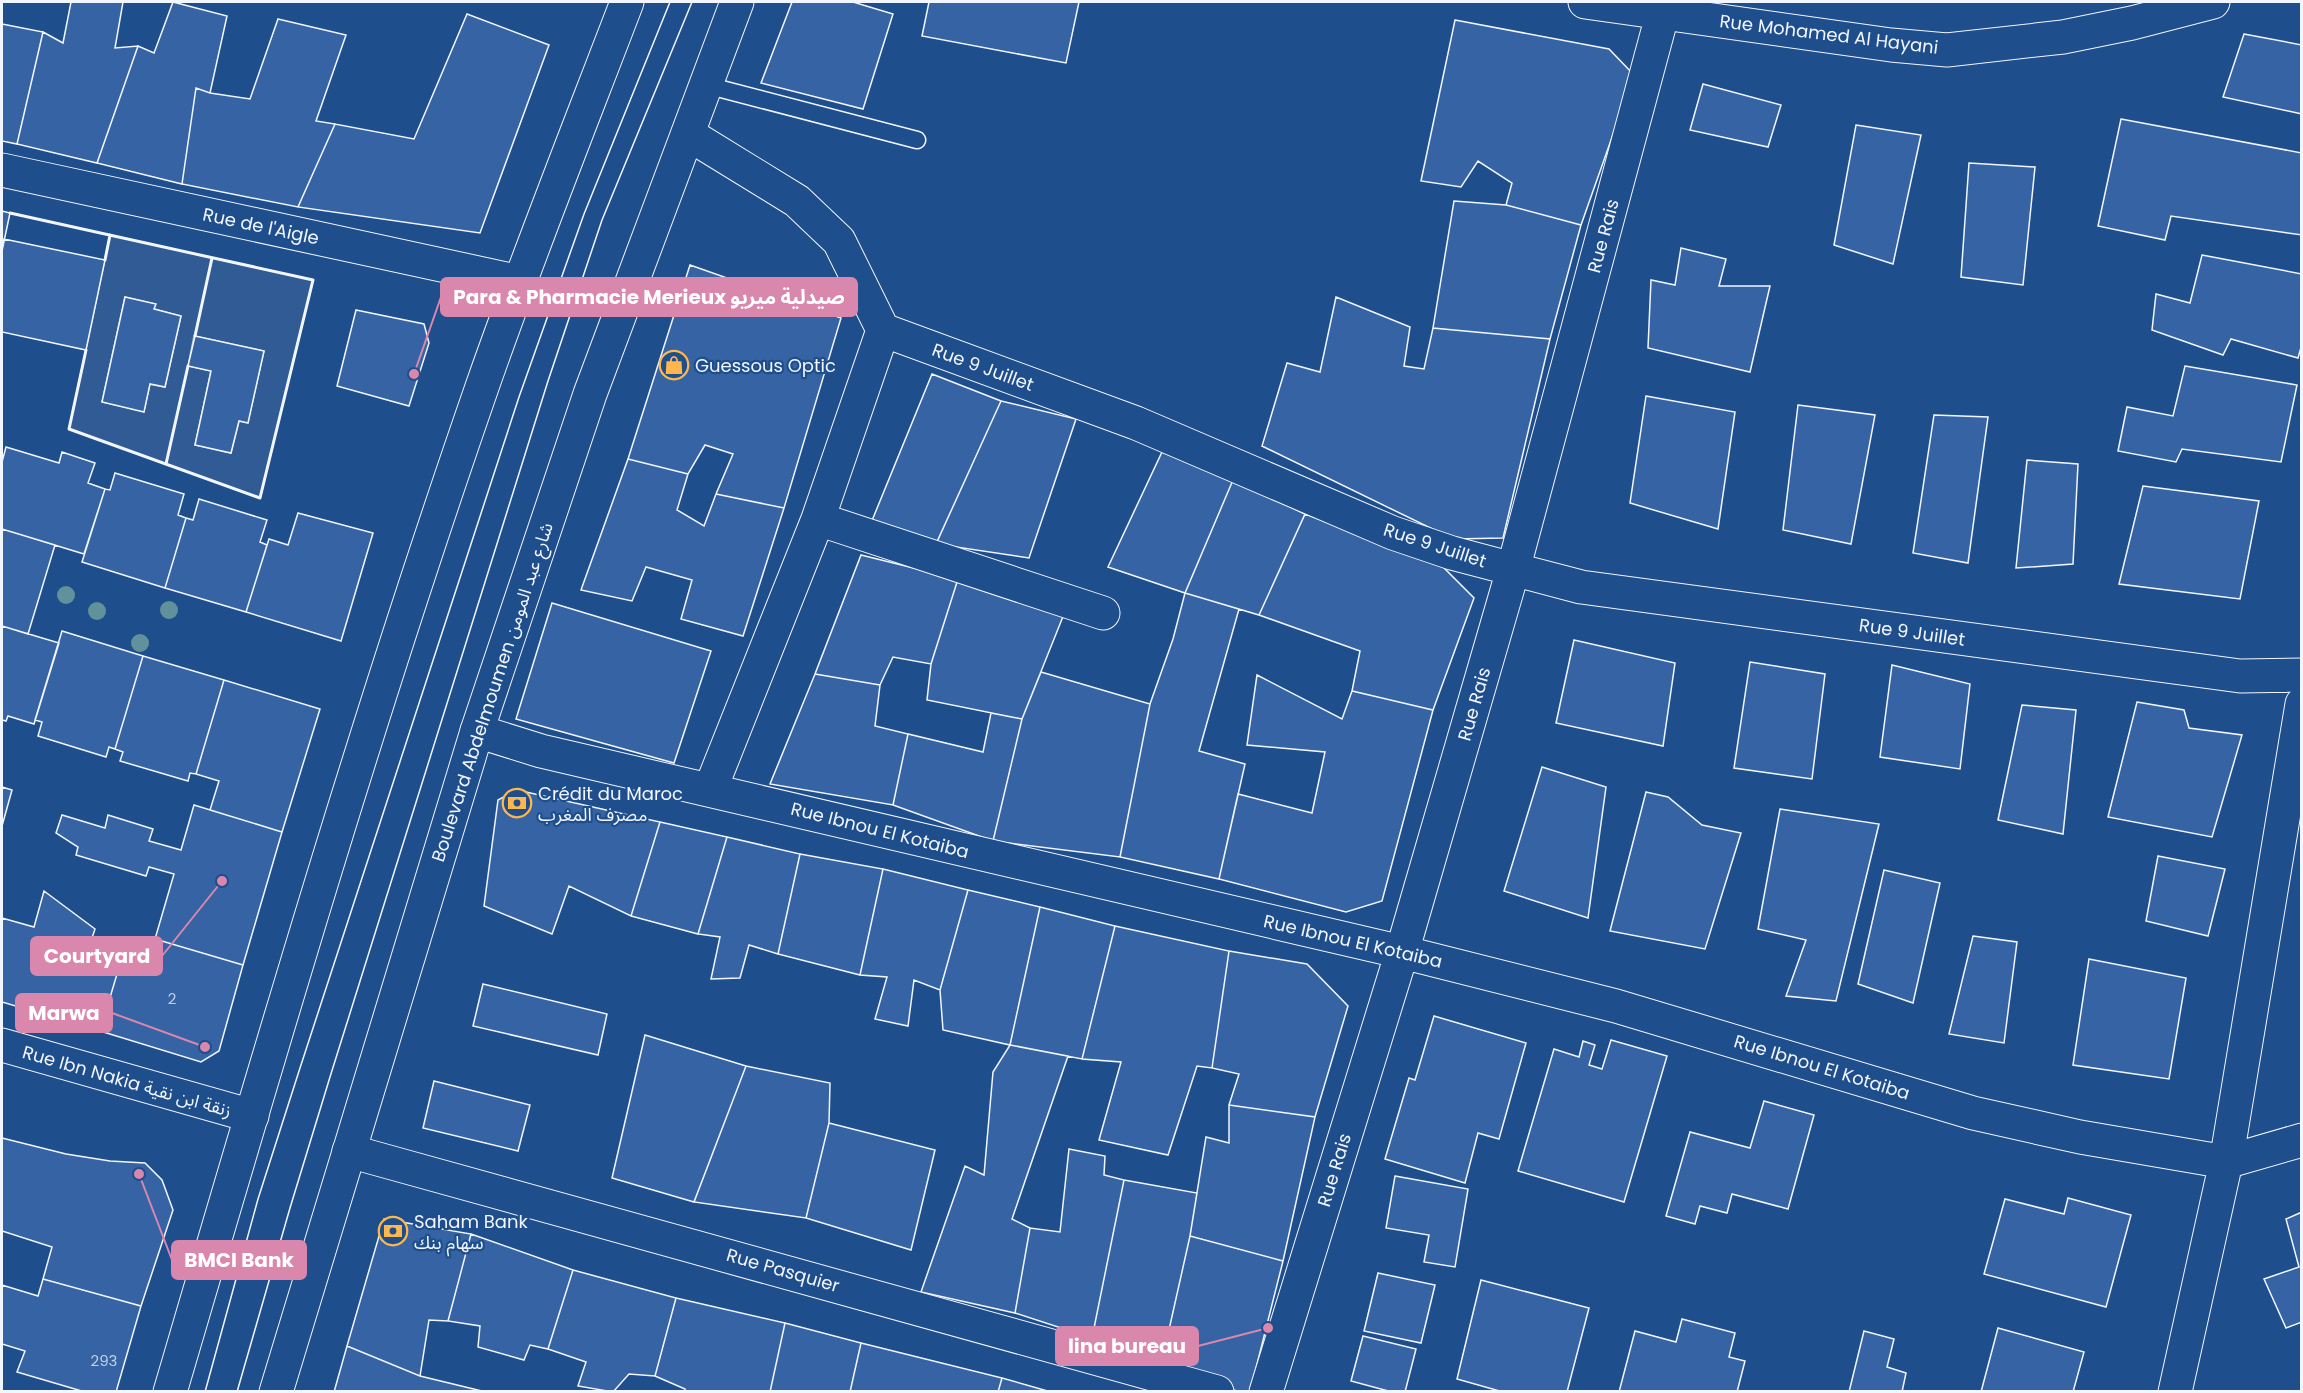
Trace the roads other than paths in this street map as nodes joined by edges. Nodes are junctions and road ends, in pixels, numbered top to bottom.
1 (627, 2) edge
2 (737, 2) edge
3 (1585, 2) edge
4 (2214, 2) edge
5 (1664, 12) junction
6 (706, 85) junction
7 (688, 134) junction
8 (917, 140) dead end
9 (2, 170) edge
10 (520, 282) junction
11 (883, 330) junction
12 (818, 519) junction
13 (1513, 570) junction
14 (1103, 614) dead end
15 (2301, 675) edge
16 (2301, 704) edge
17 (477, 731) junction
18 (710, 790) junction
19 (1402, 952) junction
20 (2, 1045) edge
21 (252, 1116) junction
22 (2301, 1140) edge
23 (349, 1151) junction
24 (2226, 1162) junction
25 (170, 1392) edge
26 (276, 1392) edge
27 (1217, 1392) edge
28 (1266, 1392) edge
29 (2175, 1392) edge

1 - 10 street
2 - 6 street, Boulevard Abdelmoumen شارع عبد المومن
3 - 5 street, Rue Mohamed Al Hayani
4 - 5 street, Rue Mohamed Al Hayani
5 - 13 street, Rue Rais
6 - 7 street, Boulevard Abdelmoumen شارع عبد المومن
6 - 8 lane
7 - 11 street
7 - 17 street, Boulevard Abdelmoumen شارع عبد المومن
9 - 10 street, Rue de l'Aigle
10 - 21 street
11 - 12 street
11 - 13 street, Rue 9 Juillet
12 - 14 street
12 - 18 street
13 - 15 street, Rue 9 Juillet
13 - 19 street, Rue Rais
16 - 24 street
17 - 18 street, Rue Ibnou El Kotaiba
17 - 23 street, Boulevard Abdelmoumen شارع عبد المومن
18 - 19 street, Rue Ibnou El Kotaiba
19 - 24 street, Rue Ibnou El Kotaiba
19 - 28 street, Rue Rais
20 - 21 street, Rue Ibn Nakia زنقة ابن نقية
21 - 25 street
22 - 24 street
23 - 26 street, Boulevard Abdelmoumen شارع عبد المومن
23 - 27 street, Rue Pasquier
24 - 29 street

